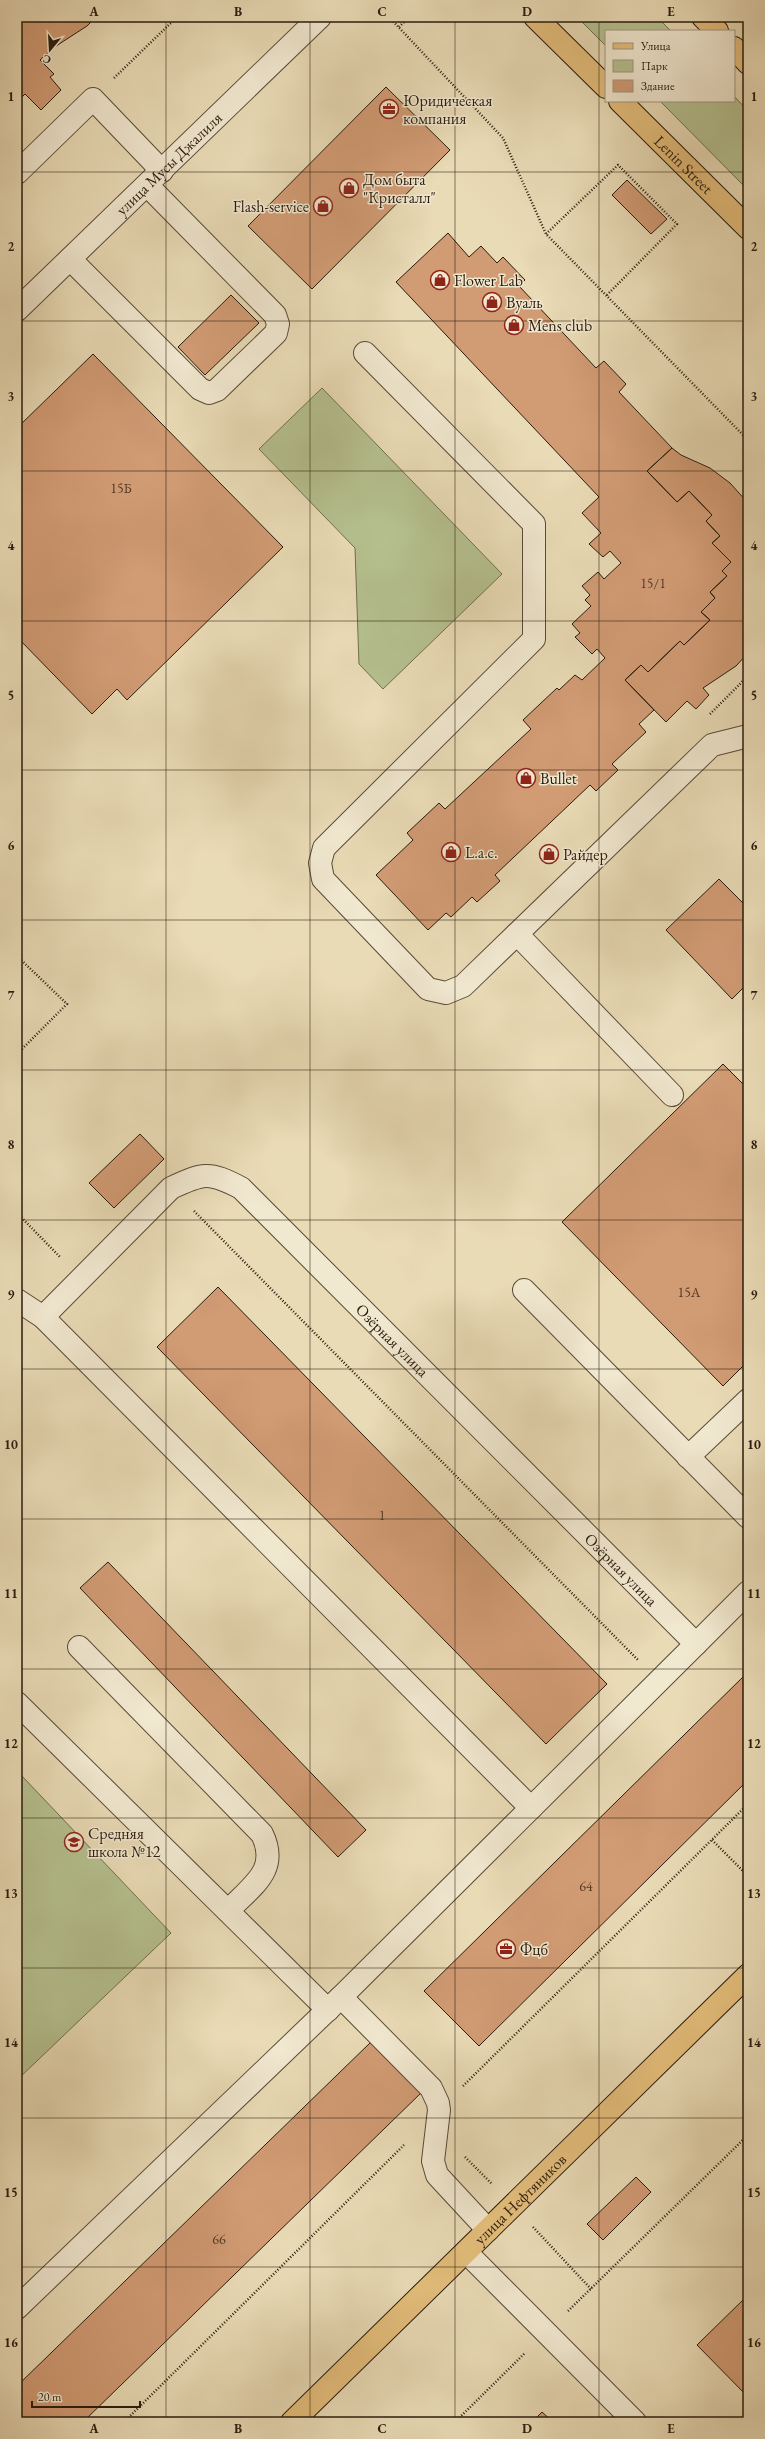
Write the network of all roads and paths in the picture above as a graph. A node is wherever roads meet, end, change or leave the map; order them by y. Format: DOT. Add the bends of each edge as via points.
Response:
graph roads {
  1 [pos="176,17"];
  2 [pos="320,17"];
  3 [pos="389,17"];
  4 [pos="409,17"];
  5 [pos="535,17"];
  6 [pos="703,17"];
  7 [pos="399,27"];
  8 [pos="716,30"];
  9 [pos="735,49"];
  10 [pos="748,63"];
  11 [pos="605,86"];
  12 [pos="93,99"];
  13 [pos="621,102"];
  14 [pos="17,173"];
  15 [pos="155,178"];
  16 [pos="748,228"];
  17 [pos="546,234"];
  18 [pos="70,259"];
  19 [pos="606,295"];
  20 [pos="17,310"];
  21 [pos="365,353"];
  22 [pos="748,440"];
  23 [pos="748,736"];
  24 [pos="517,934"];
  25 [pos="17,956"];
  26 [pos="17,1054"];
  27 [pos="672,1095"];
  28 [pos="171,1188"];
  29 [pos="17,1213"];
  30 [pos="81,1280"];
  31 [pos="524,1290"];
  32 [pos="17,1300"];
  33 [pos="44,1317"];
  34 [pos="748,1400"];
  35 [pos="688,1457"];
  36 [pos="748,1517"];
  37 [pos="748,1592"];
  38 [pos="696,1644"];
  39 [pos="79,1647"];
  40 [pos="658,1681"];
  41 [pos="17,1702"];
  42 [pos="531,1808"];
  43 [pos="712,1840"];
  44 [pos="748,1876"];
  45 [pos="228,1911"];
  46 [pos="748,1975"];
  47 [pos="334,2003"];
  48 [pos="748,2135"];
  49 [pos="488,2230"];
  50 [pos="466,2252"];
  51 [pos="17,2308"];
  52 [pos="546,2332"];
  53 [pos="292,2422"];
  54 [pos="455,2422"];
  55 [pos="635,2422"];
  1 -- 12 [label="path"];
  2 -- 15 [label="street, улица Мусы Джалиля"];
  3 -- 7 [label="path"];
  4 -- 7 [label="path"];
  5 -- 11 [label="main road"];
  6 -- 8 [label="main road"];
  7 -- 17 [label="path" via="503,138"];
  9 -- 10 [label="main road"];
  12 -- 14 [label="street"];
  12 -- 15 [label="street"];
  13 -- 16 [label="main road, Lenin Street"];
  15 -- 18 [label="street, улица Мусы Джалиля"];
  15 -- 18 [label="street" via="275,316 278,324 276,333 217,390 209,393 200,389"];
  17 -- 19 [label="path"];
  17 -- 19 [label="path" via="618,165 677,224"];
  18 -- 20 [label="street, улица Мусы Джалиля"];
  19 -- 22 [label="path"];
  21 -- 24 [label="street" via="534,524 534,639 324,848 320,863 323,878 428,988 446,993 463,986"];
  23 -- 24 [label="street" via="712,745"];
  24 -- 27 [label="street"];
  25 -- 26 [label="path" via="67,1004"];
  28 -- 30 [label="street, Озёрная улица"];
  28 -- 38 [label="street, Озёрная улица" via="195,1177 217,1175 241,1188"];
  28 -- 40 [label="path"];
  29 -- 30 [label="path"];
  30 -- 33 [label="street, Озёрная улица"];
  31 -- 35 [label="street"];
  32 -- 33 [label="street"];
  33 -- 42 [label="street"];
  34 -- 35 [label="street"];
  35 -- 36 [label="street"];
  37 -- 38 [label="street"];
  38 -- 40 [label="street"];
  39 -- 45 [label="street" via="262,1834 268,1848 269,1860 265,1873"];
  40 -- 42 [label="street"];
  41 -- 45 [label="street"];
  42 -- 47 [label="street"];
  43 -- 44 [label="path"];
  45 -- 47 [label="street"];
  46 -- 49 [label="main road, улица Нефтяников"];
  47 -- 49 [label="street" via="431,2088 439,2110 433,2161 437,2175"];
  47 -- 51 [label="street"];
  48 -- 52 [label="path"];
  49 -- 50 [label="main road, улица Нефтяников"];
  50 -- 52 [label="street"];
  50 -- 53 [label="main road, улица Нефтяников"];
  52 -- 54 [label="path"];
  52 -- 55 [label="street"];
}
